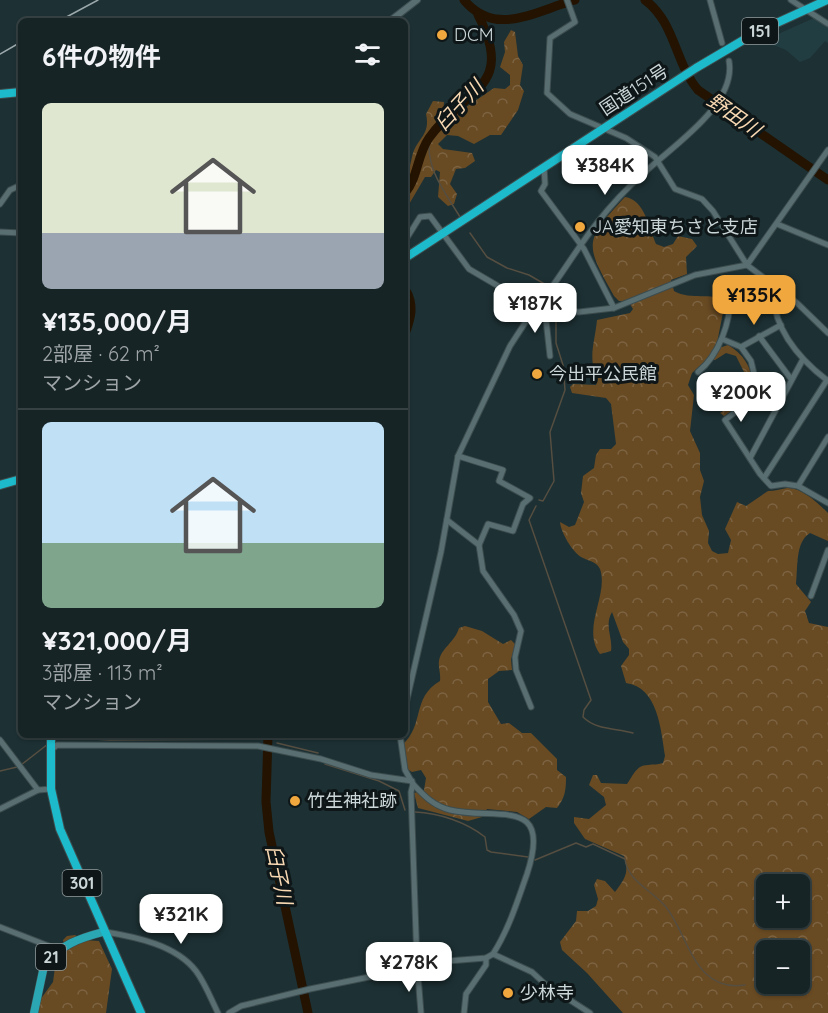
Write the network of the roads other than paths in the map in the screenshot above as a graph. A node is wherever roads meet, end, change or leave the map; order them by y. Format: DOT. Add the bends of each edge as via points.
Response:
graph roads {
  1 [pos="417,0"];
  2 [pos="710,0"];
  3 [pos="791,0"];
  4 [pos="827,0"];
  5 [pos="568,3"];
  6 [pos="806,9"];
  7 [pos="394,18"];
  8 [pos="828,24"];
  9 [pos="722,43"];
  10 [pos="729,61"];
  11 [pos="18,92"];
  12 [pos="0,94"];
  13 [pos="605,129"];
  14 [pos="828,150"];
  15 [pos="658,160"];
  16 [pos="544,167"];
  17 [pos="18,186"];
  18 [pos="0,189"];
  19 [pos="10,190"];
  20 [pos="0,204"];
  21 [pos="777,224"];
  22 [pos="0,232"];
  23 [pos="18,233"];
  24 [pos="443,234"];
  25 [pos="408,235"];
  26 [pos="828,245"];
  27 [pos="582,246"];
  28 [pos="408,256"];
  29 [pos="747,265"];
  30 [pos="775,285"];
  31 [pos="718,289"];
  32 [pos="614,308"];
  33 [pos="540,310"];
  34 [pos="781,325"];
  35 [pos="828,333"];
  36 [pos="759,336"];
  37 [pos="722,339"];
  38 [pos="741,347"];
  39 [pos="550,356"];
  40 [pos="802,361"];
  41 [pos="698,372"];
  42 [pos="791,380"];
  43 [pos="828,380"];
  44 [pos="828,437"];
  45 [pos="458,456"];
  46 [pos="750,458"];
  47 [pos="764,478"];
  48 [pos="18,480"];
  49 [pos="0,485"];
  50 [pos="798,486"];
  51 [pos="827,499"];
  52 [pos="447,520"];
  53 [pos="479,545"];
  54 [pos="828,550"];
  55 [pos="811,596"];
  56 [pos="408,695"];
  57 [pos="531,707"];
  58 [pos="400,738"];
  59 [pos="0,740"];
  60 [pos="51,742"];
  61 [pos="413,783"];
  62 [pos="51,789"];
  63 [pos="38,790"];
  64 [pos="0,809"];
  65 [pos="0,927"];
  66 [pos="103,932"];
  67 [pos="59,950"];
  68 [pos="493,954"];
  69 [pos="486,958"];
  70 [pos="417,968"];
  71 [pos="34,1013"];
  72 [pos="141,1013"];
  73 [pos="218,1013"];
  74 [pos="229,1013"];
  75 [pos="421,1013"];
  76 [pos="464,1013"];
  77 [pos="590,1013"];
  1 -- 7 [label="street"];
  2 -- 9 [label="street"];
  3 -- 6 [label="street"];
  4 -- 6 [label="highway, 国道151号 / 151"];
  5 -- 13 [label="street" via="575,22 550,38 547,93 570,114"];
  6 -- 8 [label="street"];
  6 -- 13 [label="highway, 国道151号 / 151" via="757,32"];
  10 -- 15 [label="street" via="731,71 714,108 696,129"];
  11 -- 12 [label="highway"];
  13 -- 15 [label="street"];
  13 -- 16 [label="highway, 国道151号 / 151"];
  14 -- 21 [label="street"];
  15 -- 27 [label="street" via="596,223"];
  15 -- 29 [label="street" via="675,189 702,199 713,211"];
  16 -- 24 [label="highway, 国道151号 / 151"];
  16 -- 27 [label="street" via="545,184 541,191"];
  17 -- 19 [label="street"];
  18 -- 19 [label="street"];
  19 -- 20 [label="street"];
  21 -- 26 [label="street"];
  21 -- 29 [label="street"];
  22 -- 23 [label="street"];
  24 -- 25 [label="street" via="434,220 424,215"];
  24 -- 28 [label="highway, 国道151号 / 151"];
  24 -- 33 [label="street" via="469,269"];
  27 -- 32 [label="street"];
  27 -- 33 [label="street" via="541,302"];
  29 -- 30 [label="street"];
  29 -- 32 [label="street" via="695,275"];
  30 -- 34 [label="street" via="774,299"];
  30 -- 35 [label="street"];
  31 -- 37 [label="street" via="721,286 730,298"];
  32 -- 33 [label="street"];
  33 -- 39 [label="street"];
  33 -- 45 [label="street" via="510,346"];
  34 -- 36 [label="street"];
  34 -- 40 [label="street"];
  36 -- 38 [label="street"];
  36 -- 42 [label="street"];
  37 -- 38 [label="street"];
  37 -- 41 [label="street" via="709,362"];
  38 -- 46 [label="street" via="754,368 756,388 749,403 725,420"];
  40 -- 42 [label="street"];
  40 -- 43 [label="street"];
  42 -- 46 [label="street"];
  43 -- 47 [label="street"];
  44 -- 50 [label="street"];
  45 -- 52 [label="street"];
  45 -- 53 [label="street" via="503,470 499,481 530,498 523,504 513,531 488,524"];
  46 -- 47 [label="street"];
  47 -- 50 [label="street" via="774,487"];
  48 -- 49 [label="highway"];
  50 -- 51 [label="street"];
  52 -- 53 [label="street"];
  52 -- 56 [label="street"];
  53 -- 57 [label="street" via="483,571 521,631 516,670"];
  54 -- 55 [label="street"];
  58 -- 61 [label="street" via="405,770"];
  59 -- 63 [label="street"];
  60 -- 61 [label="street" via="272,747"];
  60 -- 62 [label="highway, 301"];
  61 -- 68 [label="street" via="441,807 518,816 531,829 535,850 509,926"];
  61 -- 70 [label="street"];
  62 -- 63 [label="street"];
  62 -- 66 [label="highway, 301" via="60,829"];
  63 -- 64 [label="street"];
  65 -- 67 [label="street"];
  66 -- 67 [label="main road, 21"];
  66 -- 72 [label="highway, 301"];
  66 -- 73 [label="street" via="143,939 189,963 198,972"];
  67 -- 71 [label="main road, 21" via="44,966"];
  68 -- 69 [label="street"];
  68 -- 77 [label="street" via="532,972"];
  69 -- 70 [label="street"];
  69 -- 76 [label="street" via="486,965 466,993"];
  70 -- 74 [label="street" via="298,992"];
  70 -- 75 [label="street"];
}
